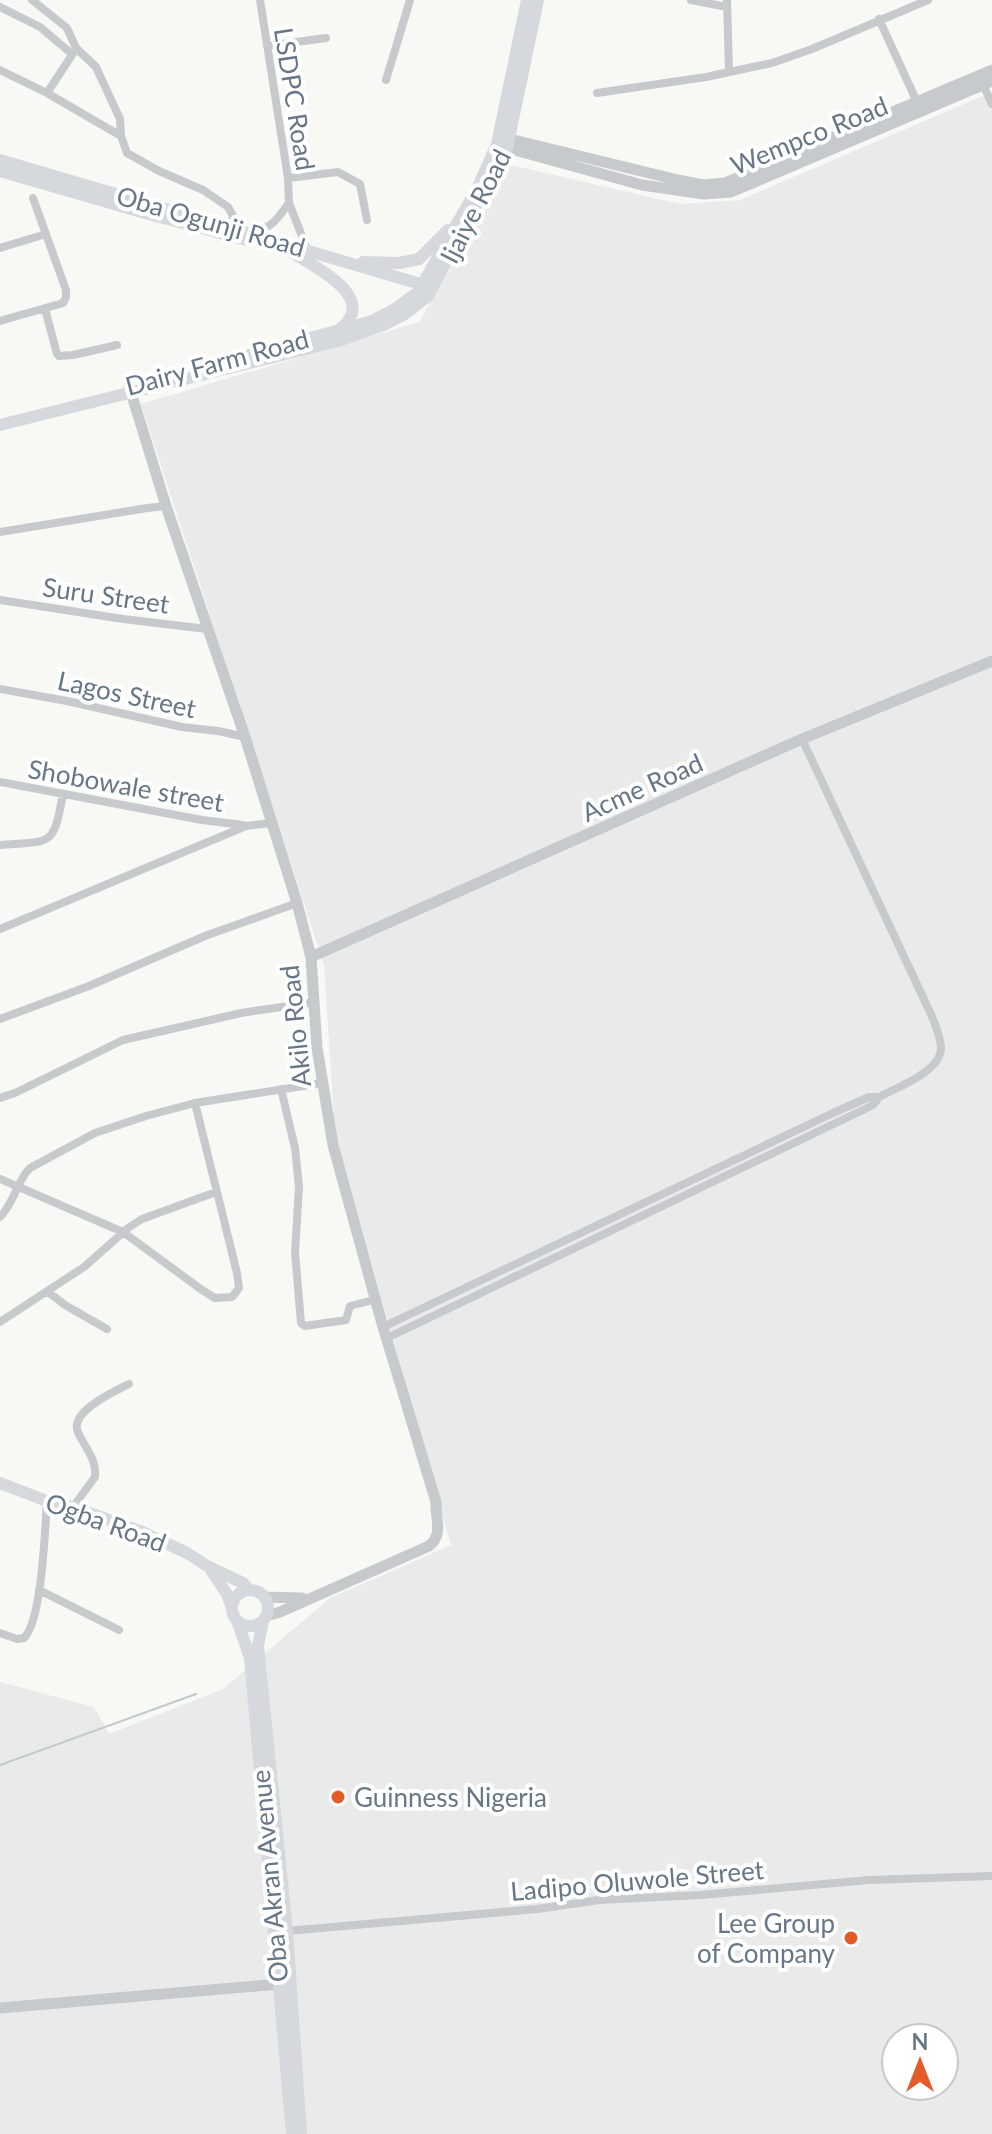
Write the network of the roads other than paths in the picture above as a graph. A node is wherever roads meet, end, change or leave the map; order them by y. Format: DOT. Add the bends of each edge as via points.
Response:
graph roads {
  1 [pos="32,0"];
  2 [pos="260,0"];
  3 [pos="410,0"];
  4 [pos="527,0"];
  5 [pos="538,0"];
  6 [pos="691,0"];
  7 [pos="928,0"];
  8 [pos="727,4"];
  9 [pos="0,7"];
  10 [pos="879,19"];
  11 [pos="326,38"];
  12 [pos="267,46"];
  13 [pos="74,51"];
  14 [pos="0,70"];
  15 [pos="729,71"];
  16 [pos="988,76"];
  17 [pos="386,80"];
  18 [pos="47,93"];
  19 [pos="597,93"];
  20 [pos="917,102"];
  21 [pos="992,104"];
  22 [pos="121,136"];
  23 [pos="503,142"];
  24 [pos="0,160"];
  25 [pos="0,171"];
  26 [pos="38,177"];
  27 [pos="288,178"];
  28 [pos="33,198"];
  29 [pos="289,203"];
  30 [pos="367,220"];
  31 [pos="460,220"];
  32 [pos="229,231"];
  33 [pos="249,232"];
  34 [pos="46,234"];
  35 [pos="0,248"];
  36 [pos="307,249"];
  37 [pos="291,252"];
  38 [pos="348,261"];
  39 [pos="425,290"];
  40 [pos="45,309"];
  41 [pos="0,321"];
  42 [pos="339,330"];
  43 [pos="117,345"];
  44 [pos="130,389"];
  45 [pos="0,418"];
  46 [pos="0,425"];
  47 [pos="166,506"];
  48 [pos="0,532"];
  49 [pos="0,600"];
  50 [pos="207,629"];
  51 [pos="992,661"];
  52 [pos="0,689"];
  53 [pos="245,737"];
  54 [pos="802,739"];
  55 [pos="0,782"];
  56 [pos="63,794"];
  57 [pos="272,823"];
  58 [pos="246,826"];
  59 [pos="0,845"];
  60 [pos="297,903"];
  61 [pos="0,929"];
  62 [pos="311,957"];
  63 [pos="315,1002"];
  64 [pos="0,1019"];
  65 [pos="322,1083"];
  66 [pos="281,1089"];
  67 [pos="0,1098"];
  68 [pos="195,1103"];
  69 [pos="835,1117"];
  70 [pos="736,1159"];
  71 [pos="741,1168"];
  72 [pos="0,1179"];
  73 [pos="17,1187"];
  74 [pos="216,1192"];
  75 [pos="0,1217"];
  76 [pos="123,1232"];
  77 [pos="48,1292"];
  78 [pos="377,1299"];
  79 [pos="0,1322"];
  80 [pos="107,1329"];
  81 [pos="385,1333"];
  82 [pos="129,1384"];
  83 [pos="0,1483"];
  84 [pos="47,1501"];
  85 [pos="73,1507"];
  86 [pos="209,1567"];
  87 [pos="39,1590"];
  88 [pos="249,1590"];
  89 [pos="314,1596"];
  90 [pos="264,1597"];
  91 [pos="234,1614"];
  92 [pos="264,1619"];
  93 [pos="119,1630"];
  94 [pos="0,1633"];
  95 [pos="992,1876"];
  96 [pos="287,1931"];
  97 [pos="279,1984"];
  98 [pos="0,2008"];
  99 [pos="292,2134"];
  100 [pos="301,2134"];
  1 -- 13 [label="street" via="67,28"];
  2 -- 12 [label="street, LSDPC Road"];
  3 -- 17 [label="street"];
  4 -- 23 [label="main road, Ijaiye Road"];
  5 -- 23 [label="main road, Ijaiye Road"];
  6 -- 8 [label="street"];
  7 -- 10 [label="street"];
  8 -- 15 [label="street"];
  9 -- 13 [label="street"];
  10 -- 15 [label="street" via="799,54"];
  10 -- 20 [label="street"];
  11 -- 12 [label="street"];
  12 -- 27 [label="street, LSDPC Road"];
  13 -- 18 [label="street"];
  13 -- 22 [label="street" via="96,67 120,119"];
  14 -- 18 [label="street"];
  15 -- 19 [label="street"];
  16 -- 20 [label="street, Wempco Road"];
  16 -- 21 [label="street"];
  16 -- 23 [label="street, Wempco Road" via="731,192 704,194 642,185"];
  18 -- 22 [label="street"];
  20 -- 23 [label="street, Wempco Road" via="725,183 703,185"];
  22 -- 32 [label="street" via="127,153 228,207 233,216"];
  23 -- 31 [label="main road, Ijaiye Road"];
  23 -- 39 [label="main road, Ijaiye Road"];
  24 -- 26 [label="main road, Oba Ogunji Road"];
  25 -- 26 [label="main road, Oba Ogunji Road"];
  26 -- 32 [label="main road, Oba Ogunji Road"];
  27 -- 29 [label="street, LSDPC Road"];
  27 -- 30 [label="street" via="338,172 360,184"];
  28 -- 34 [label="street"];
  29 -- 33 [label="street" via="269,227"];
  29 -- 36 [label="street, LSDPC Road"];
  31 -- 38 [label="main road" via="419,259"];
  31 -- 39 [label="main road, Ijaiye Road"];
  32 -- 33 [label="main road, Oba Ogunji Road"];
  32 -- 37 [label="main road, Oba Ogunji Road"];
  33 -- 36 [label="main road, Oba Ogunji Road"];
  34 -- 35 [label="street"];
  34 -- 40 [label="street" via="66,297"];
  36 -- 38 [label="main road, Oba Ogunji Road"];
  37 -- 39 [label="main road, Oba Ogunji Road"];
  37 -- 42 [label="main road" via="344,288 354,312"];
  38 -- 39 [label="main road, Oba Ogunji Road"];
  39 -- 42 [label="main road, Dairy Farm Road" via="372,321"];
  39 -- 44 [label="main road, Dairy Farm Road" via="405,314 338,341"];
  40 -- 41 [label="street"];
  40 -- 43 [label="street" via="59,356"];
  42 -- 44 [label="main road, Dairy Farm Road"];
  44 -- 45 [label="main road, Dairy Farm Road"];
  44 -- 46 [label="main road, Dairy Farm Road"];
  44 -- 47 [label="street, Akilo Road"];
  47 -- 48 [label="street"];
  47 -- 50 [label="street, Akilo Road"];
  49 -- 50 [label="street, Suru Street"];
  50 -- 53 [label="street, Akilo Road"];
  51 -- 54 [label="street, Acme Road"];
  52 -- 53 [label="street, Lagos Street"];
  53 -- 57 [label="street, Akilo Road"];
  54 -- 62 [label="street, Acme Road"];
  54 -- 69 [label="street" via="937,1029 941,1048 933,1067 874,1104"];
  55 -- 56 [label="street, Shobowale street"];
  56 -- 58 [label="street, Shobowale street"];
  56 -- 59 [label="street" via="51,837"];
  57 -- 58 [label="street"];
  57 -- 60 [label="street, Akilo Road"];
  58 -- 61 [label="street"];
  60 -- 62 [label="street, Akilo Road"];
  60 -- 64 [label="street"];
  62 -- 63 [label="street, Akilo Road"];
  63 -- 65 [label="street, Akilo Road"];
  63 -- 67 [label="street" via="144,1033"];
  65 -- 66 [label="street"];
  65 -- 78 [label="street, Akilo Road" via="333,1145"];
  66 -- 68 [label="street"];
  66 -- 78 [label="street" via="299,1187 295,1252 301,1323 342,1322 350,1306"];
  68 -- 73 [label="street" via="95,1133 30,1168"];
  68 -- 74 [label="street"];
  69 -- 70 [label="street"];
  69 -- 71 [label="street"];
  70 -- 71 [label="street"];
  70 -- 81 [label="street"];
  71 -- 81 [label="street"];
  72 -- 73 [label="street"];
  73 -- 75 [label="street" via="12,1204"];
  73 -- 76 [label="street"];
  74 -- 76 [label="street" via="142,1219"];
  74 -- 76 [label="street" via="237,1273 239,1288 232,1297 208,1294"];
  76 -- 77 [label="street"];
  77 -- 79 [label="street"];
  77 -- 80 [label="street"];
  78 -- 81 [label="street, Akilo Road"];
  81 -- 89 [label="street, Akilo Road" via="436,1502 438,1536 429,1546"];
  82 -- 85 [label="street" via="105,1396 77,1423 95,1477"];
  83 -- 84 [label="main road, Ogba Road"];
  84 -- 85 [label="main road, Ogba Road"];
  84 -- 87 [label="street"];
  85 -- 86 [label="main road, Ogba Road" via="142,1532"];
  86 -- 88 [label="main road, Ogba Road"];
  86 -- 91 [label="main road, Ogba Road"];
  87 -- 93 [label="street"];
  87 -- 94 [label="street" via="28,1635 17,1639"];
  88 -- 90 [label="main road"];
  88 -- 91 [label="main road" via="236,1598"];
  89 -- 90 [label="street, Akilo Road"];
  89 -- 92 [label="street, Akilo Road"];
  90 -- 92 [label="main road"];
  91 -- 92 [label="main road" via="249,1626"];
  91 -- 97 [label="main road, Oba Akran Avenue" via="250,1658"];
  92 -- 96 [label="main road, Oba Akran Avenue" via="258,1645 260,1676"];
  95 -- 96 [label="street, Ladipo Oluwole Street" via="599,1900"];
  96 -- 100 [label="main road, Oba Akran Avenue"];
  97 -- 98 [label="street"];
  97 -- 99 [label="main road, Oba Akran Avenue"];
}
